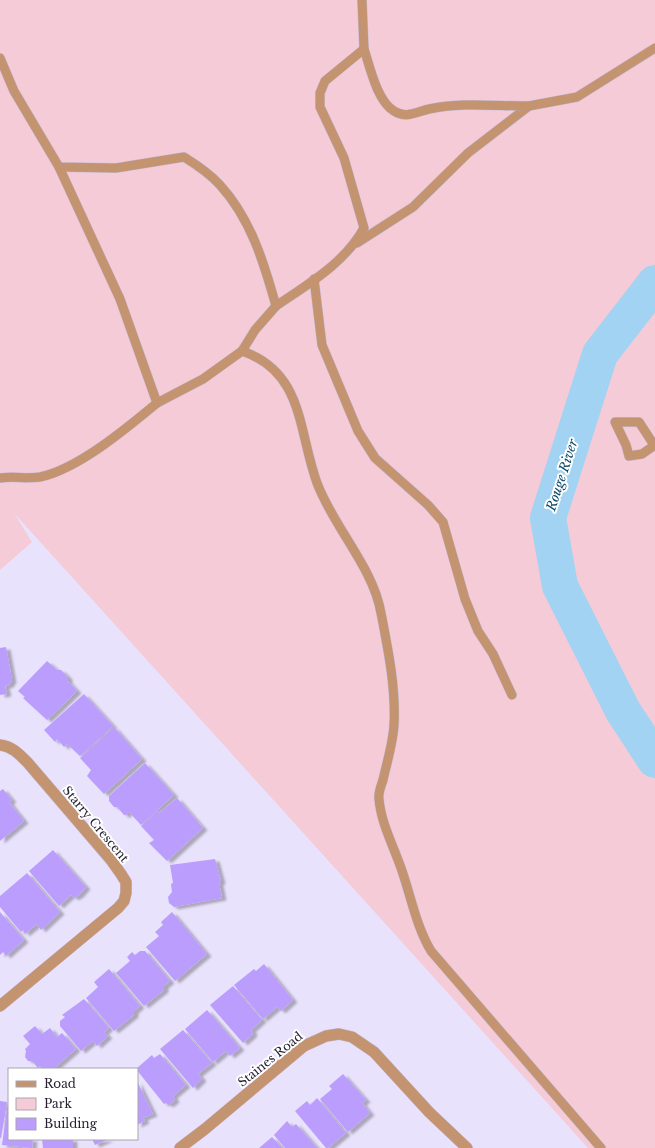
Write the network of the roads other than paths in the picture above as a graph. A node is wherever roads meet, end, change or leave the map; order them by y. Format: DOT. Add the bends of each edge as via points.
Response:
graph roads {
  1 [pos="362,0"];
  2 [pos="655,48"];
  3 [pos="364,49"];
  4 [pos="0,58"];
  5 [pos="529,106"];
  6 [pos="59,167"];
  7 [pos="356,244"];
  8 [pos="314,279"];
  9 [pos="276,306"];
  10 [pos="242,351"];
  11 [pos="157,403"];
  12 [pos="655,445"];
  13 [pos="0,478"];
  14 [pos="512,694"];
  15 [pos="0,745"];
  16 [pos="0,1006"];
  17 [pos="180,1148"];
  18 [pos="467,1148"];
  19 [pos="601,1148"];
  1 -- 3 [label="lane"];
  2 -- 5 [label="lane" via="577,97"];
  3 -- 5 [label="lane" via="383,100 392,110 402,115 458,104"];
  3 -- 7 [label="lane" via="325,81 320,92 320,107 344,158 364,228"];
  4 -- 6 [label="lane" via="14,91"];
  5 -- 7 [label="lane" via="468,153 413,207"];
  6 -- 9 [label="lane" via="116,168 184,157 220,185 238,209 257,244"];
  6 -- 11 [label="lane" via="120,299"];
  7 -- 8 [label="lane"];
  8 -- 9 [label="lane"];
  8 -- 14 [label="lane" via="322,345 358,431 375,458 443,522 478,631 493,654"];
  9 -- 10 [label="lane" via="255,330"];
  10 -- 11 [label="lane" via="203,379"];
  10 -- 19 [label="lane" via="262,359 283,378 294,400 317,484 372,583 381,611 392,680 394,725 379,797 383,821 402,869 425,941 431,952"];
  11 -- 13 [label="lane" via="97,449 58,471 39,477"];
  12 -- 12 [label="lane" via="639,422 614,422 629,456 642,454"];
  15 -- 16 [label="street, Starry Crescent" via="17,752 28,763 126,882 126,893 124,901 110,915"];
  17 -- 18 [label="street, Staines Road" via="304,1046 334,1034 352,1038 374,1052 429,1112"];
}
